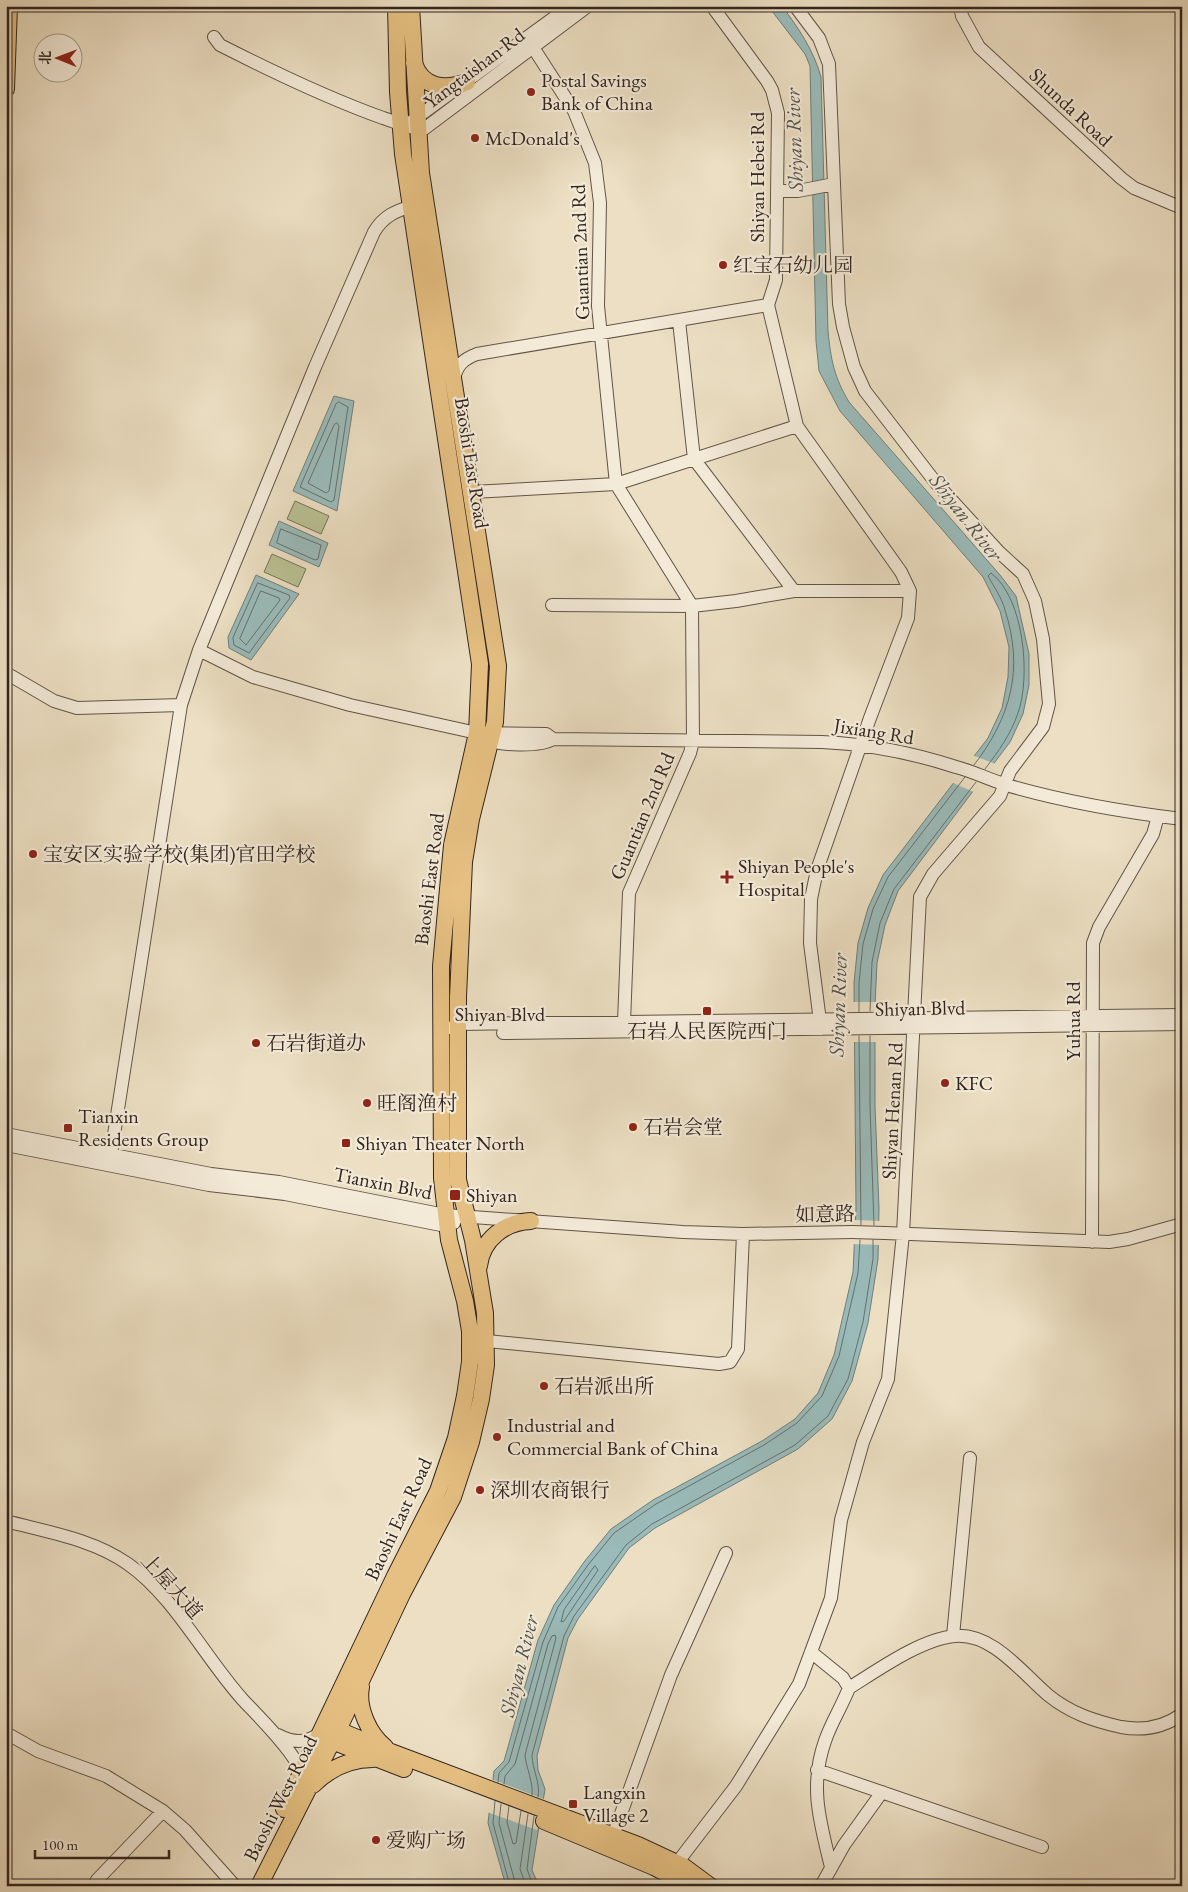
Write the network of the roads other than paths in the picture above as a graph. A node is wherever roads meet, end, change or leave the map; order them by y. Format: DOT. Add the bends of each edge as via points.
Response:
graph roads {
  1 [pos="9,6"];
  2 [pos="396,6"];
  3 [pos="411,6"];
  4 [pos="570,6"];
  5 [pos="588,6"];
  6 [pos="712,6"];
  7 [pos="795,6"];
  8 [pos="960,6"];
  9 [pos="214,37"];
  10 [pos="531,42"];
  11 [pos="413,59"];
  12 [pos="467,82"];
  13 [pos="6,89"];
  14 [pos="400,124"];
  15 [pos="417,124"];
  16 [pos="831,185"];
  17 [pos="778,190"];
  18 [pos="418,203"];
  19 [pos="1182,208"];
  20 [pos="768,305"];
  21 [pos="678,321"];
  22 [pos="602,332"];
  23 [pos="447,337"];
  24 [pos="477,354"];
  25 [pos="454,381"];
  26 [pos="797,426"];
  27 [pos="694,459"];
  28 [pos="616,484"];
  29 [pos="472,492"];
  30 [pos="794,591"];
  31 [pos="910,591"];
  32 [pos="552,605"];
  33 [pos="692,606"];
  34 [pos="199,650"];
  35 [pos="6,673"];
  36 [pos="181,705"];
  37 [pos="487,736"];
  38 [pos="693,741"];
  39 [pos="861,745"];
  40 [pos="1005,785"];
  41 [pos="1158,816"];
  42 [pos="1182,819"];
  43 [pos="1182,1014"];
  44 [pos="1091,1020"];
  45 [pos="624,1022"];
  46 [pos="915,1022"];
  47 [pos="820,1024"];
  48 [pos="1182,1024"];
  49 [pos="458,1028"];
  50 [pos="441,1033"];
  51 [pos="6,1134"];
  52 [pos="6,1145"];
  53 [pos="111,1154"];
  54 [pos="467,1217"];
  55 [pos="446,1220"];
  56 [pos="531,1221"];
  57 [pos="1182,1224"];
  58 [pos="743,1234"];
  59 [pos="903,1234"];
  60 [pos="1092,1242"];
  61 [pos="478,1271"];
  62 [pos="487,1341"];
  63 [pos="970,1458"];
  64 [pos="6,1521"];
  65 [pos="726,1553"];
  66 [pos="953,1636"];
  67 [pos="811,1652"];
  68 [pos="362,1680"];
  69 [pos="849,1688"];
  70 [pos="1182,1714"];
  71 [pos="273,1732"];
  72 [pos="6,1733"];
  73 [pos="331,1734"];
  74 [pos="385,1756"];
  75 [pos="817,1770"];
  76 [pos="301,1774"];
  77 [pos="882,1792"];
  78 [pos="303,1796"];
  79 [pos="163,1811"];
  80 [pos="540,1814"];
  81 [pos="613,1836"];
  82 [pos="1042,1847"];
  83 [pos="677,1864"];
  84 [pos="831,1867"];
  85 [pos="94,1886"];
  86 [pos="235,1886"];
  87 [pos="247,1886"];
  88 [pos="259,1886"];
  89 [pos="690,1886"];
  90 [pos="710,1886"];
  91 [pos="821,1886"];
  1 -- 13 [label="main road"];
  2 -- 14 [label="main road, Baoshi East Road"];
  3 -- 11 [label="main road, Baoshi East Road"];
  4 -- 10 [label="street, Yangtaishan Rd"];
  5 -- 10 [label="street, Yangtaishan Rd"];
  6 -- 17 [label="street, Shiyan Hebei Rd" via="772,90 779,126"];
  7 -- 16 [label="street, Shiyan Henan Rd" via="819,38 829,64"];
  8 -- 19 [label="street, Shunda Road" via="979,47 1121,178 1134,188"];
  9 -- 14 [label="street" via="220,45 288,78"];
  10 -- 12 [label="street, Yangtaishan Rd"];
  10 -- 15 [label="street, Yangtaishan Rd" via="426,127"];
  10 -- 22 [label="street, Guantian 2nd Rd" via="574,111 594,163 600,203 598,299"];
  11 -- 12 [label="main road" via="421,77 430,84 451,87"];
  11 -- 15 [label="main road, Baoshi East Road"];
  12 -- 15 [label="street, Yangtaishan Rd"];
  14 -- 15 [label="street, Yangtaishan Rd"];
  14 -- 18 [label="main road, Baoshi East Road"];
  15 -- 18 [label="main road, Baoshi East Road"];
  16 -- 17 [label="street" via="806,190"];
  16 -- 40 [label="street, Shiyan Henan Rd" via="840,317 858,378 875,406 936,483 1023,574 1035,601 1043,639 1048,704 1043,727 1010,771"];
  17 -- 20 [label="street, Shiyan Hebei Rd" via="776,280"];
  18 -- 23 [label="main road, Baoshi East Road"];
  18 -- 34 [label="street" via="391,213 374,232"];
  18 -- 37 [label="main road, Baoshi East Road" via="478,646"];
  20 -- 21 [label="street"];
  20 -- 26 [label="street"];
  21 -- 22 [label="street"];
  21 -- 27 [label="street"];
  22 -- 24 [label="street"];
  22 -- 28 [label="street, Guantian 2nd Rd"];
  23 -- 24 [label="street" via="456,348"];
  23 -- 25 [label="main road, Baoshi East Road"];
  24 -- 25 [label="street" via="459,365"];
  25 -- 29 [label="main road, Baoshi East Road"];
  26 -- 27 [label="street"];
  26 -- 31 [label="street" via="901,572"];
  27 -- 28 [label="street"];
  27 -- 30 [label="street"];
  28 -- 29 [label="street"];
  28 -- 33 [label="street"];
  29 -- 37 [label="main road, Baoshi East Road" via="497,656 497,696"];
  30 -- 31 [label="street"];
  30 -- 33 [label="street"];
  31 -- 39 [label="street" via="908,618"];
  32 -- 33 [label="street"];
  33 -- 38 [label="street, Guantian 2nd Rd"];
  34 -- 36 [label="street"];
  34 -- 37 [label="street, Jixiang Rd" via="253,677 350,705"];
  35 -- 36 [label="street" via="54,701 77,708"];
  36 -- 53 [label="street"];
  37 -- 38 [label="street, Jixiang Rd" via="546,744 554,739"];
  37 -- 49 [label="main road, Baoshi East Road" via="464,862"];
  37 -- 50 [label="main road, Baoshi East Road" via="457,816 448,874"];
  38 -- 39 [label="street, Jixiang Rd"];
  38 -- 45 [label="street, Guantian 2nd Rd" via="629,893"];
  39 -- 40 [label="street, Jixiang Rd" via="960,768"];
  39 -- 47 [label="street" via="817,870 811,899 810,935"];
  40 -- 41 [label="street, Jixiang Rd" via="1086,804"];
  40 -- 46 [label="street, Shiyan Henan Rd" via="994,803 922,890"];
  41 -- 42 [label="street, Jixiang Rd"];
  41 -- 44 [label="street, Yuhua Rd" via="1153,834 1095,935 1091,954"];
  43 -- 44 [label="street, Shiyan Blvd"];
  44 -- 46 [label="street, Shiyan Blvd"];
  44 -- 48 [label="street, Shiyan Blvd"];
  44 -- 60 [label="street, Yuhua Rd"];
  45 -- 47 [label="street, Shiyan Blvd"];
  45 -- 49 [label="street, Shiyan Blvd"];
  46 -- 47 [label="street, Shiyan Blvd"];
  46 -- 59 [label="street, Shiyan Henan Rd"];
  47 -- 49 [label="street, Shiyan Blvd"];
  49 -- 50 [label="street, Shiyan Blvd"];
  49 -- 54 [label="main road, Baoshi East Road" via="458,1180"];
  50 -- 55 [label="main road, Baoshi East Road" via="442,1178"];
  51 -- 53 [label="street, Tianxin Blvd"];
  52 -- 55 [label="street, Tianxin Blvd" via="209,1185"];
  53 -- 55 [label="street, Tianxin Blvd" via="210,1174 279,1182"];
  54 -- 55 [label="street, Tianxin Blvd"];
  54 -- 56 [label="street, 如意路"];
  54 -- 61 [label="main road, Baoshi East Road"];
  55 -- 73 [label="main road, Baoshi East Road" via="468,1316 471,1346 456,1438 438,1492 395,1576"];
  56 -- 58 [label="street, 如意路"];
  56 -- 61 [label="main road" via="516,1223 495,1234 481,1254"];
  57 -- 60 [label="street, 如意路" via="1119,1241"];
  58 -- 59 [label="street, 如意路, bridge"];
  58 -- 62 [label="street" via="738,1349 730,1362 719,1364"];
  59 -- 60 [label="street, 如意路"];
  59 -- 67 [label="street, Shiyan Henan Rd" via="888,1379 858,1459 841,1520 831,1598"];
  61 -- 62 [label="main road, Baoshi East Road"];
  62 -- 68 [label="main road, Baoshi East Road" via="477,1418 453,1497"];
  63 -- 66 [label="street"];
  64 -- 71 [label="street, 上屋大道" via="85,1542 127,1563 165,1600 228,1683"];
  65 -- 81 [label="street" via="671,1675"];
  66 -- 69 [label="street" via="920,1646 892,1660"];
  66 -- 70 [label="street" via="965,1636 1005,1654 1049,1696 1075,1713 1098,1722 1130,1729 1155,1728"];
  67 -- 69 [label="street" via="843,1678"];
  67 -- 83 [label="street, Shiyan Henan Rd" via="799,1684 736,1786"];
  68 -- 73 [label="main road, Baoshi East Road"];
  68 -- 74 [label="main road" via="360,1699 366,1720"];
  69 -- 75 [label="street" via="825,1740"];
  71 -- 73 [label="street, 上屋大道" via="296,1742"];
  71 -- 76 [label="street, 上屋大道"];
  72 -- 79 [label="street" via="38,1751 106,1776"];
  73 -- 74 [label="main road"];
  73 -- 76 [label="main road, Baoshi West Road"];
  73 -- 78 [label="main road, Baoshi West Road"];
  74 -- 78 [label="main road" via="350,1761 334,1768"];
  74 -- 80 [label="main road"];
  75 -- 77 [label="street"];
  75 -- 84 [label="street" via="818,1814"];
  76 -- 87 [label="main road, Baoshi West Road"];
  77 -- 82 [label="street"];
  77 -- 84 [label="street"];
  78 -- 88 [label="main road, Baoshi West Road"];
  79 -- 85 [label="street"];
  79 -- 86 [label="street" via="185,1830"];
  80 -- 81 [label="main road"];
  80 -- 89 [label="main road"];
  81 -- 83 [label="main road"];
  83 -- 90 [label="main road"];
  84 -- 91 [label="street"];
}
